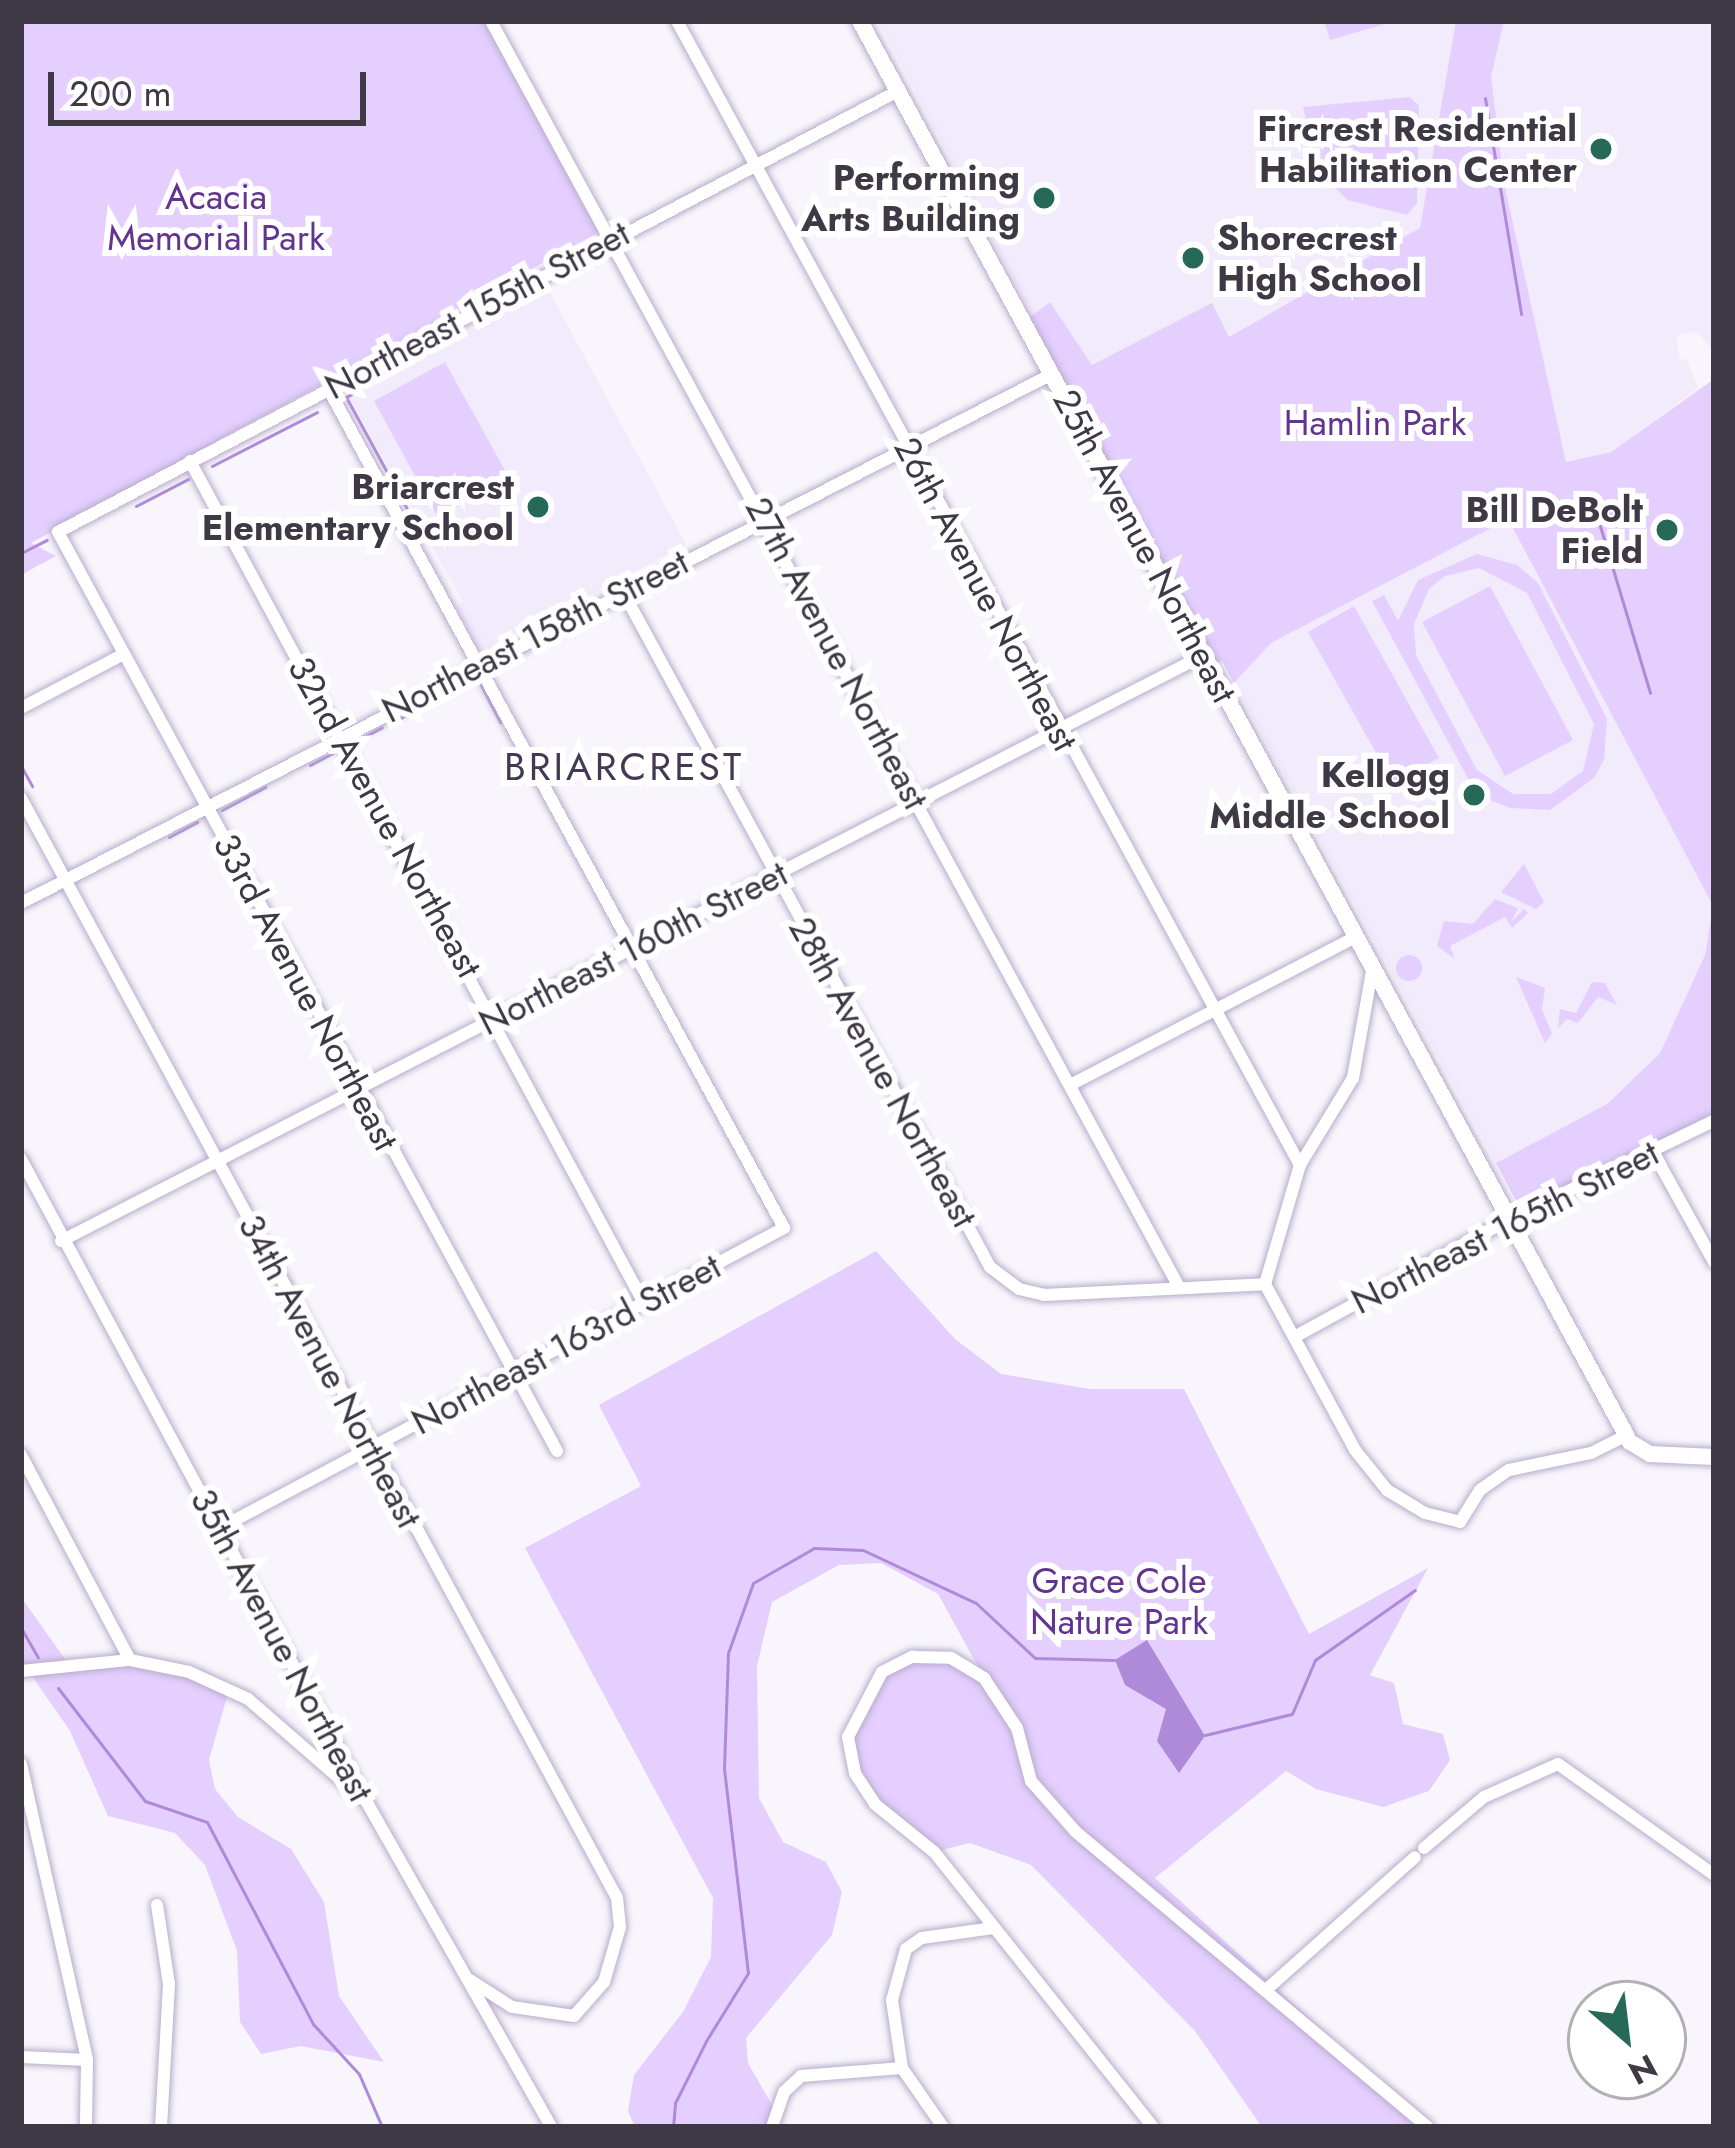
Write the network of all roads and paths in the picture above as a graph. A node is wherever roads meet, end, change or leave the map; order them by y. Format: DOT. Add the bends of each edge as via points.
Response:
graph roads {
  1 [pos="491,21"];
  2 [pos="677,21"];
  3 [pos="860,21"];
  4 [pos="898,92"];
  5 [pos="754,165"];
  6 [pos="612,238"];
  7 [pos="1052,374"];
  8 [pos="328,388"];
  9 [pos="908,446"];
  10 [pos="190,461"];
  11 [pos="764,519"];
  12 [pos="58,532"];
  13 [pos="622,590"];
  14 [pos="124,654"];
  15 [pos="1204,655"];
  16 [pos="479,665"];
  17 [pos="21,708"];
  18 [pos="1058,730"];
  19 [pos="340,736"];
  20 [pos="21,798"];
  21 [pos="918,802"];
  22 [pos="206,805"];
  23 [pos="775,876"];
  24 [pos="64,880"];
  25 [pos="21,903"];
  26 [pos="1358,936"];
  27 [pos="632,949"];
  28 [pos="1373,965"];
  29 [pos="1215,1010"];
  30 [pos="496,1018"];
  31 [pos="1074,1083"];
  32 [pos="358,1089"];
  33 [pos="1714,1121"];
  34 [pos="1653,1152"];
  35 [pos="21,1159"];
  36 [pos="218,1160"];
  37 [pos="1300,1165"];
  38 [pos="1512,1217"];
  39 [pos="61,1241"];
  40 [pos="1714,1262"];
  41 [pos="1265,1284"];
  42 [pos="1180,1287"];
  43 [pos="644,1303"];
  44 [pos="1298,1335"];
  45 [pos="513,1372"];
  46 [pos="1633,1442"];
  47 [pos="370,1448"];
  48 [pos="557,1451"];
  49 [pos="21,1455"];
  50 [pos="1714,1457"];
  51 [pos="220,1528"];
  52 [pos="130,1660"];
  53 [pos="21,1670"];
  54 [pos="21,1764"];
  55 [pos="364,1799"];
  56 [pos="1714,1875"];
  57 [pos="158,1905"];
  58 [pos="993,1928"];
  59 [pos="470,1980"];
  60 [pos="1267,1989"];
  61 [pos="21,2057"];
  62 [pos="87,2060"];
  63 [pos="902,2068"];
  64 [pos="86,2127"];
  65 [pos="161,2127"];
  66 [pos="551,2127"];
  67 [pos="772,2127"];
  68 [pos="943,2127"];
  69 [pos="1153,2127"];
  70 [pos="1428,2127"];
  1 -- 6 [label="street, 27th Avenue Northeast"];
  2 -- 5 [label="street, 26th Avenue Northeast"];
  3 -- 4 [label="street, 25th Avenue Northeast"];
  4 -- 5 [label="street, Northeast 155th Street"];
  4 -- 7 [label="street, 25th Avenue Northeast"];
  5 -- 6 [label="street, Northeast 155th Street"];
  5 -- 9 [label="street, 26th Avenue Northeast"];
  6 -- 8 [label="street, Northeast 155th Street"];
  6 -- 11 [label="street, 27th Avenue Northeast"];
  7 -- 9 [label="street, Northeast 158th Street"];
  7 -- 15 [label="street, 25th Avenue Northeast"];
  8 -- 10 [label="street, Northeast 155th Street"];
  8 -- 16 [label="street"];
  9 -- 11 [label="street, Northeast 158th Street"];
  9 -- 18 [label="street, 26th Avenue Northeast"];
  10 -- 12 [label="street, Northeast 155th Street"];
  10 -- 19 [label="street, 32nd Avenue Northeast"];
  11 -- 13 [label="street, Northeast 158th Street"];
  11 -- 21 [label="street, 27th Avenue Northeast"];
  12 -- 14 [label="street, 33rd Avenue Northeast"];
  13 -- 16 [label="street, Northeast 158th Street"];
  13 -- 23 [label="street, 28th Avenue Northeast"];
  14 -- 17 [label="street"];
  14 -- 22 [label="street, 33rd Avenue Northeast"];
  15 -- 18 [label="street, Northeast 160th Street"];
  15 -- 26 [label="street, 25th Avenue Northeast"];
  16 -- 19 [label="street, Northeast 158th Street"];
  16 -- 27 [label="street"];
  18 -- 21 [label="street, Northeast 160th Street"];
  18 -- 29 [label="street, 26th Avenue Northeast"];
  19 -- 22 [label="street, Northeast 158th Street"];
  19 -- 30 [label="street, 32nd Avenue Northeast"];
  20 -- 24 [label="street, 34th Avenue Northeast"];
  21 -- 23 [label="street, Northeast 160th Street"];
  21 -- 31 [label="street, 27th Avenue Northeast"];
  22 -- 24 [label="street, Northeast 158th Street"];
  22 -- 32 [label="street, 33rd Avenue Northeast"];
  23 -- 27 [label="street, Northeast 160th Street"];
  23 -- 42 [label="street, 28th Avenue Northeast" via="990,1267 1019,1289 1044,1295"];
  24 -- 25 [label="street, Northeast 158th Street"];
  24 -- 36 [label="street, 34th Avenue Northeast"];
  26 -- 28 [label="street, 25th Avenue Northeast"];
  26 -- 29 [label="street"];
  27 -- 30 [label="street, Northeast 160th Street"];
  27 -- 43 [label="street, Northeast 163rd Street" via="784,1228"];
  28 -- 37 [label="street" via="1353,1078"];
  28 -- 38 [label="street, 25th Avenue Northeast"];
  29 -- 31 [label="street"];
  29 -- 37 [label="street, 26th Avenue Northeast"];
  30 -- 32 [label="street, Northeast 160th Street"];
  30 -- 43 [label="street, 32nd Avenue Northeast"];
  31 -- 42 [label="street, 27th Avenue Northeast"];
  32 -- 36 [label="street, Northeast 160th Street"];
  32 -- 45 [label="street, 33rd Avenue Northeast"];
  33 -- 34 [label="street, Northeast 165th Street"];
  34 -- 38 [label="street, Northeast 165th Street"];
  34 -- 40 [label="street"];
  35 -- 39 [label="street, 35th Avenue Northeast"];
  36 -- 39 [label="street, Northeast 160th Street"];
  36 -- 47 [label="street, 34th Avenue Northeast"];
  37 -- 41 [label="street"];
  38 -- 44 [label="street, Northeast 165th Street"];
  38 -- 46 [label="street, 25th Avenue Northeast"];
  39 -- 51 [label="street, 35th Avenue Northeast"];
  41 -- 42 [label="street"];
  41 -- 44 [label="street"];
  43 -- 45 [label="street, Northeast 163rd Street"];
  44 -- 46 [label="street" via="1372,1474 1401,1501 1460,1522 1480,1490 1509,1470"];
  45 -- 47 [label="street, Northeast 163rd Street"];
  45 -- 48 [label="street, 33rd Avenue Northeast"];
  46 -- 50 [label="street"];
  47 -- 51 [label="street, Northeast 163rd Street"];
  47 -- 59 [label="street, 34th Avenue Northeast" via="616,1898 616,1948 604,1982 574,2016 512,2007"];
  49 -- 52 [label="street"];
  51 -- 55 [label="street, 35th Avenue Northeast"];
  52 -- 53 [label="street"];
  52 -- 55 [label="street" via="189,1672 248,1700"];
  54 -- 62 [label="street"];
  55 -- 59 [label="street, 35th Avenue Northeast"];
  56 -- 60 [label="street" via="1558,1764 1484,1797"];
  57 -- 65 [label="street" via="169,1984"];
  58 -- 60 [label="street" via="934,1852 875,1804 855,1773 848,1737 882,1672 912,1657 951,1658 984,1678 1017,1728 1030,1781 1076,1832"];
  58 -- 63 [label="street" via="922,1938 906,1949 892,2000"];
  58 -- 69 [label="street"];
  59 -- 66 [label="street, 35th Avenue Northeast"];
  60 -- 70 [label="street"];
  61 -- 62 [label="street"];
  62 -- 64 [label="street"];
  63 -- 67 [label="street" via="801,2076 784,2092"];
  63 -- 68 [label="street"];
}
